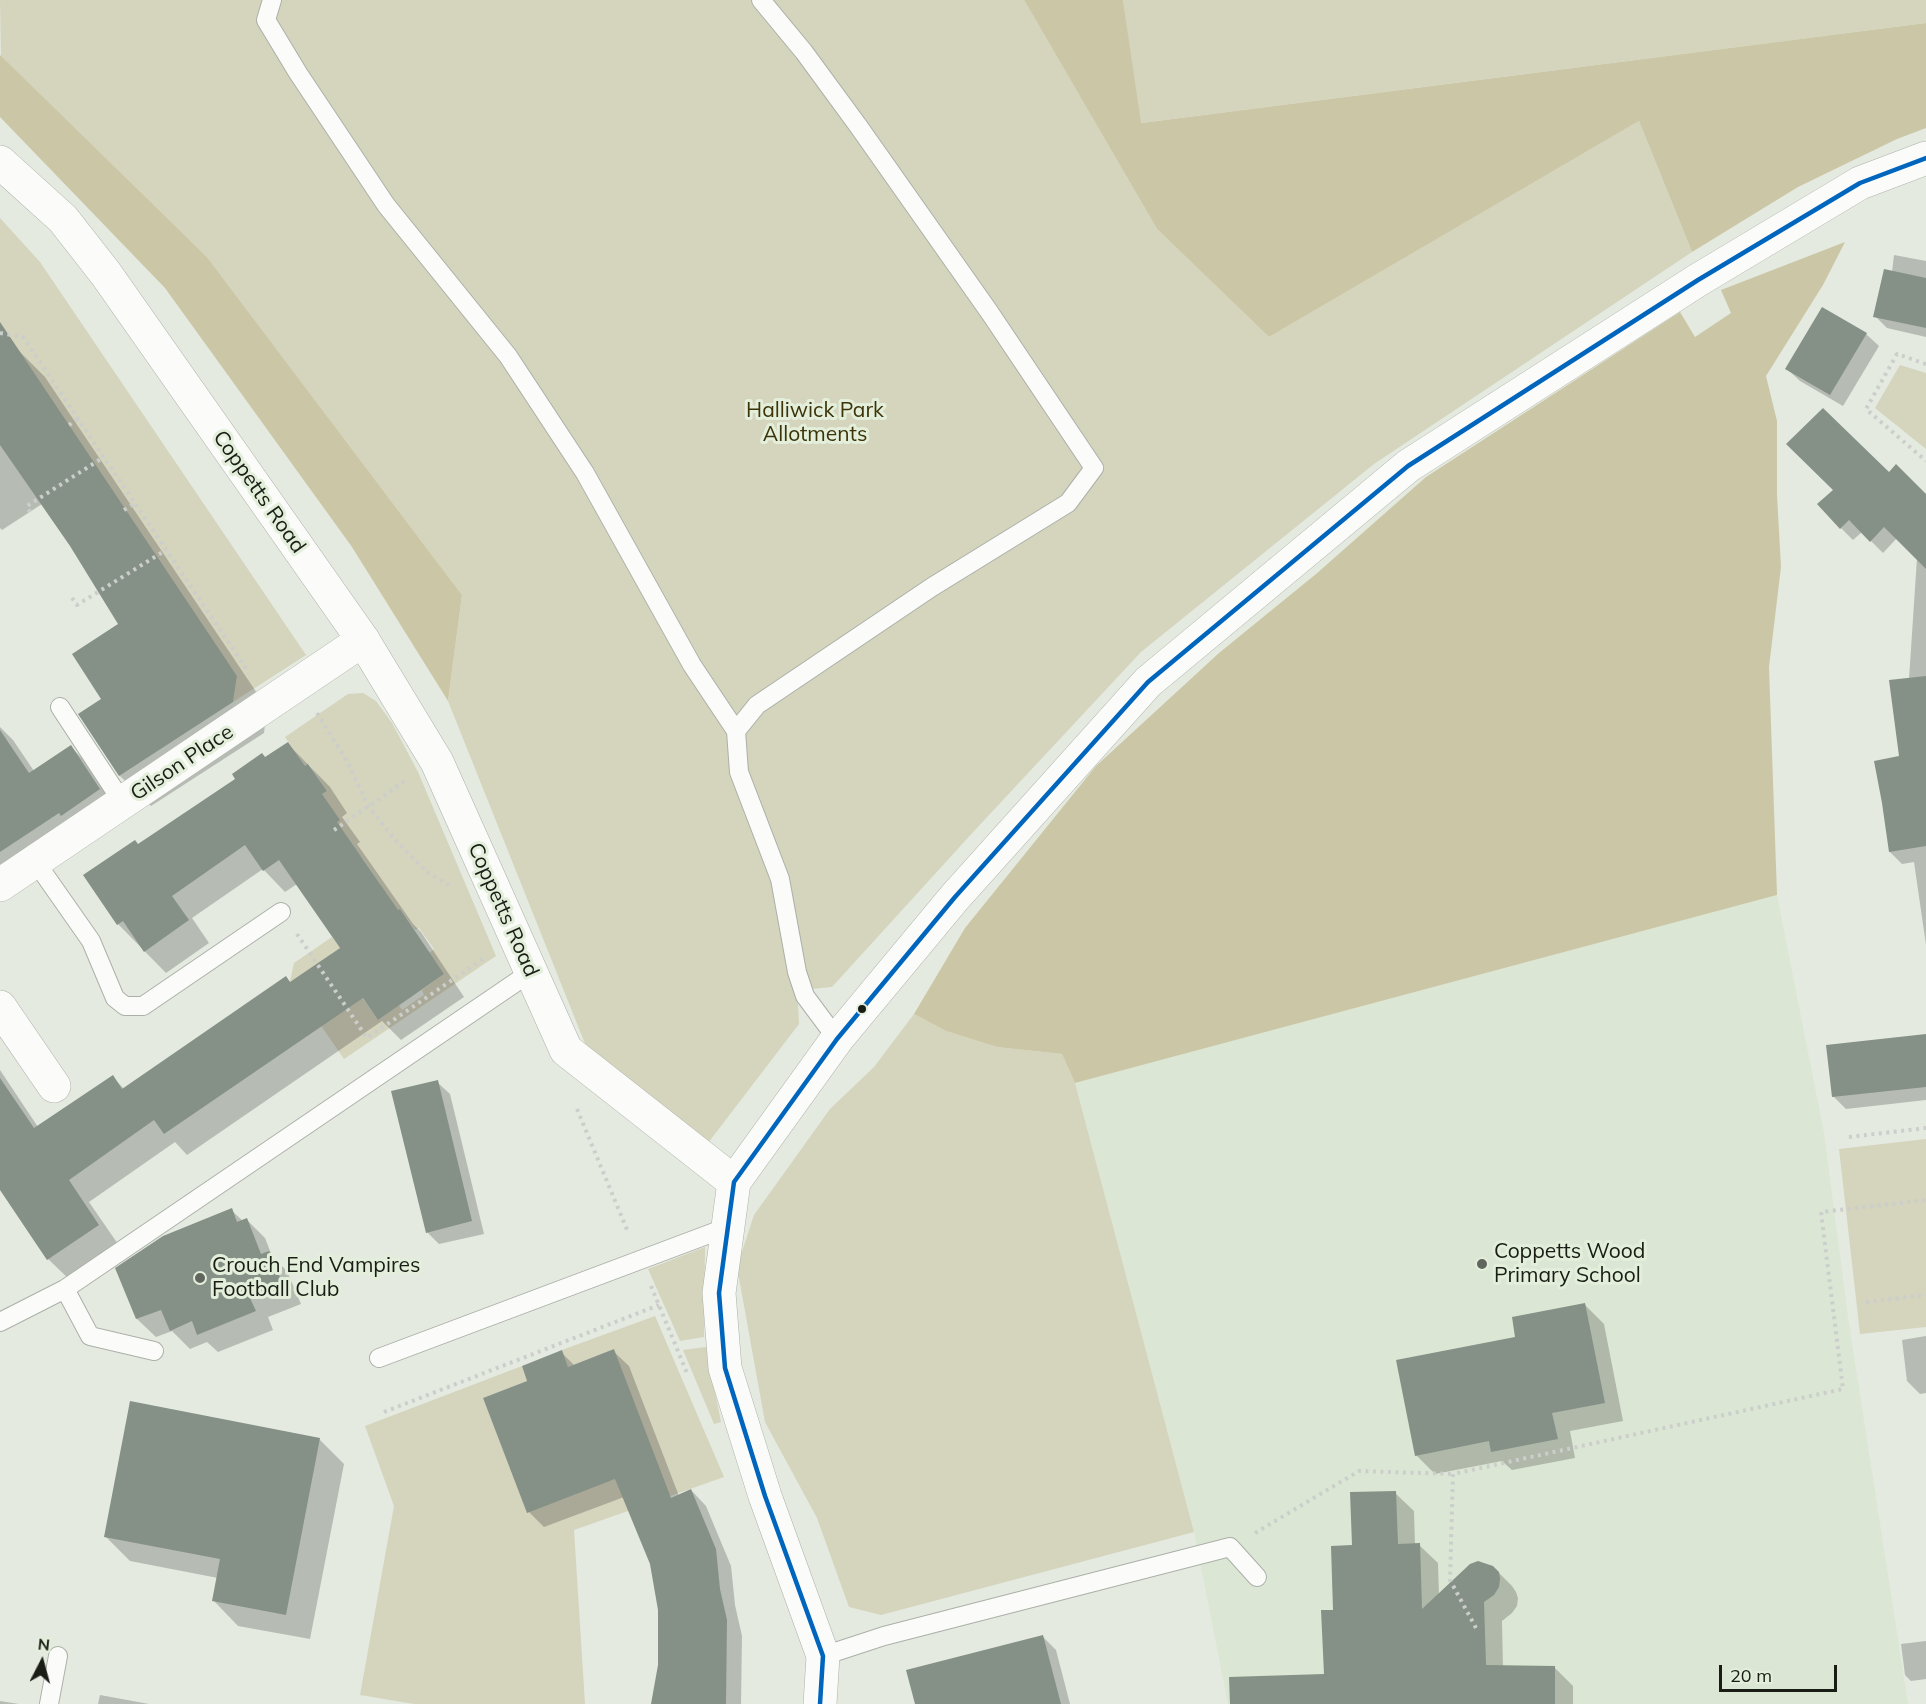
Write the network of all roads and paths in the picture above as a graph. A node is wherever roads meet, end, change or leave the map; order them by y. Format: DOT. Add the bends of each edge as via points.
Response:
graph roads {
  1 [pos="272,0"];
  2 [pos="761,0"];
  3 [pos="1926,158"];
  4 [pos="0,162"];
  5 [pos="0,333"];
  6 [pos="1926,364"];
  7 [pos="78,418"];
  8 [pos="69,426"];
  9 [pos="104,457"];
  10 [pos="1926,461"];
  11 [pos="135,503"];
  12 [pos="124,510"];
  13 [pos="30,512"];
  14 [pos="166,550"];
  15 [pos="72,598"];
  16 [pos="363,640"];
  17 [pos="297,684"];
  18 [pos="270,703"];
  19 [pos="60,707"];
  20 [pos="736,730"];
  21 [pos="435,760"];
  22 [pos="123,803"];
  23 [pos="368,806"];
  24 [pos="334,830"];
  25 [pos="35,861"];
  26 [pos="0,885"];
  27 [pos="496,894"];
  28 [pos="281,912"];
  29 [pos="516,937"];
  30 [pos="531,972"];
  31 [pos="0,1007"];
  32 [pos="837,1039"];
  33 [pos="54,1086"];
  34 [pos="1926,1128"];
  35 [pos="1849,1137"];
  36 [pos="734,1182"];
  37 [pos="1926,1200"];
  38 [pos="728,1227"];
  39 [pos="65,1289"];
  40 [pos="1926,1295"];
  41 [pos="1866,1302"];
  42 [pos="659,1305"];
  43 [pos="0,1322"];
  44 [pos="154,1351"];
  45 [pos="379,1358"];
  46 [pos="384,1412"];
  47 [pos="1453,1474"];
  48 [pos="1230,1547"];
  49 [pos="1257,1577"];
  50 [pos="1476,1628"];
  51 [pos="58,1656"];
  52 [pos="823,1656"];
  53 [pos="49,1704"];
  54 [pos="820,1704"];
  1 -- 20 [label="lane" via="266,20 298,73 386,205 508,356 585,473 692,665"];
  2 -- 20 [label="lane" via="859,127 1094,468 1068,503 932,586 757,705"];
  3 -- 32 [label="street" via="1860,183 1698,280 1408,466 1148,682 955,897"];
  4 -- 16 [label="street, Coppetts Road" via="63,219 106,274"];
  5 -- 7 [label="path" via="23,337"];
  6 -- 10 [label="path" via="1897,354 1866,409"];
  7 -- 8 [label="path"];
  7 -- 9 [label="path"];
  9 -- 11 [label="path"];
  9 -- 13 [label="path" via="27,506"];
  11 -- 12 [label="path"];
  11 -- 14 [label="path"];
  14 -- 15 [label="path" via="77,605"];
  14 -- 18 [label="path"];
  16 -- 17 [label="street, Gilson Place"];
  16 -- 21 [label="street, Coppetts Road"];
  17 -- 18 [label="street, Gilson Place"];
  17 -- 23 [label="path" via="347,761"];
  18 -- 22 [label="street, Gilson Place"];
  19 -- 22 [label="lane"];
  20 -- 32 [label="lane" via="739,772 780,879 805,996"];
  21 -- 23 [label="path"];
  21 -- 27 [label="street, Coppetts Road"];
  22 -- 25 [label="street, Gilson Place"];
  23 -- 24 [label="path"];
  23 -- 27 [label="path" via="427,872 472,900"];
  25 -- 26 [label="street, Gilson Place"];
  25 -- 28 [label="lane" via="91,941 115,998 125,1006 143,1006"];
  27 -- 29 [label="street, Coppetts Road"];
  28 -- 29 [label="path" via="367,1038"];
  29 -- 30 [label="street, Coppetts Road"];
  30 -- 36 [label="street, Coppetts Road" via="566,1050"];
  30 -- 39 [label="lane"];
  31 -- 33 [label="street"];
  32 -- 36 [label="street"];
  34 -- 35 [label="path"];
  36 -- 38 [label="street"];
  37 -- 47 [label="path" via="1821,1212 1843,1389"];
  38 -- 45 [label="lane"];
  38 -- 52 [label="street" via="719,1293 725,1368 765,1496"];
  39 -- 43 [label="lane"];
  39 -- 44 [label="lane" via="90,1336"];
  40 -- 41 [label="path"];
  42 -- 46 [label="path"];
  47 -- 48 [label="path" via="1359,1471"];
  47 -- 50 [label="path" via="1450,1580"];
  48 -- 49 [label="lane"];
  48 -- 52 [label="lane" via="884,1636"];
  51 -- 53 [label="lane"];
  52 -- 54 [label="street"];
}
